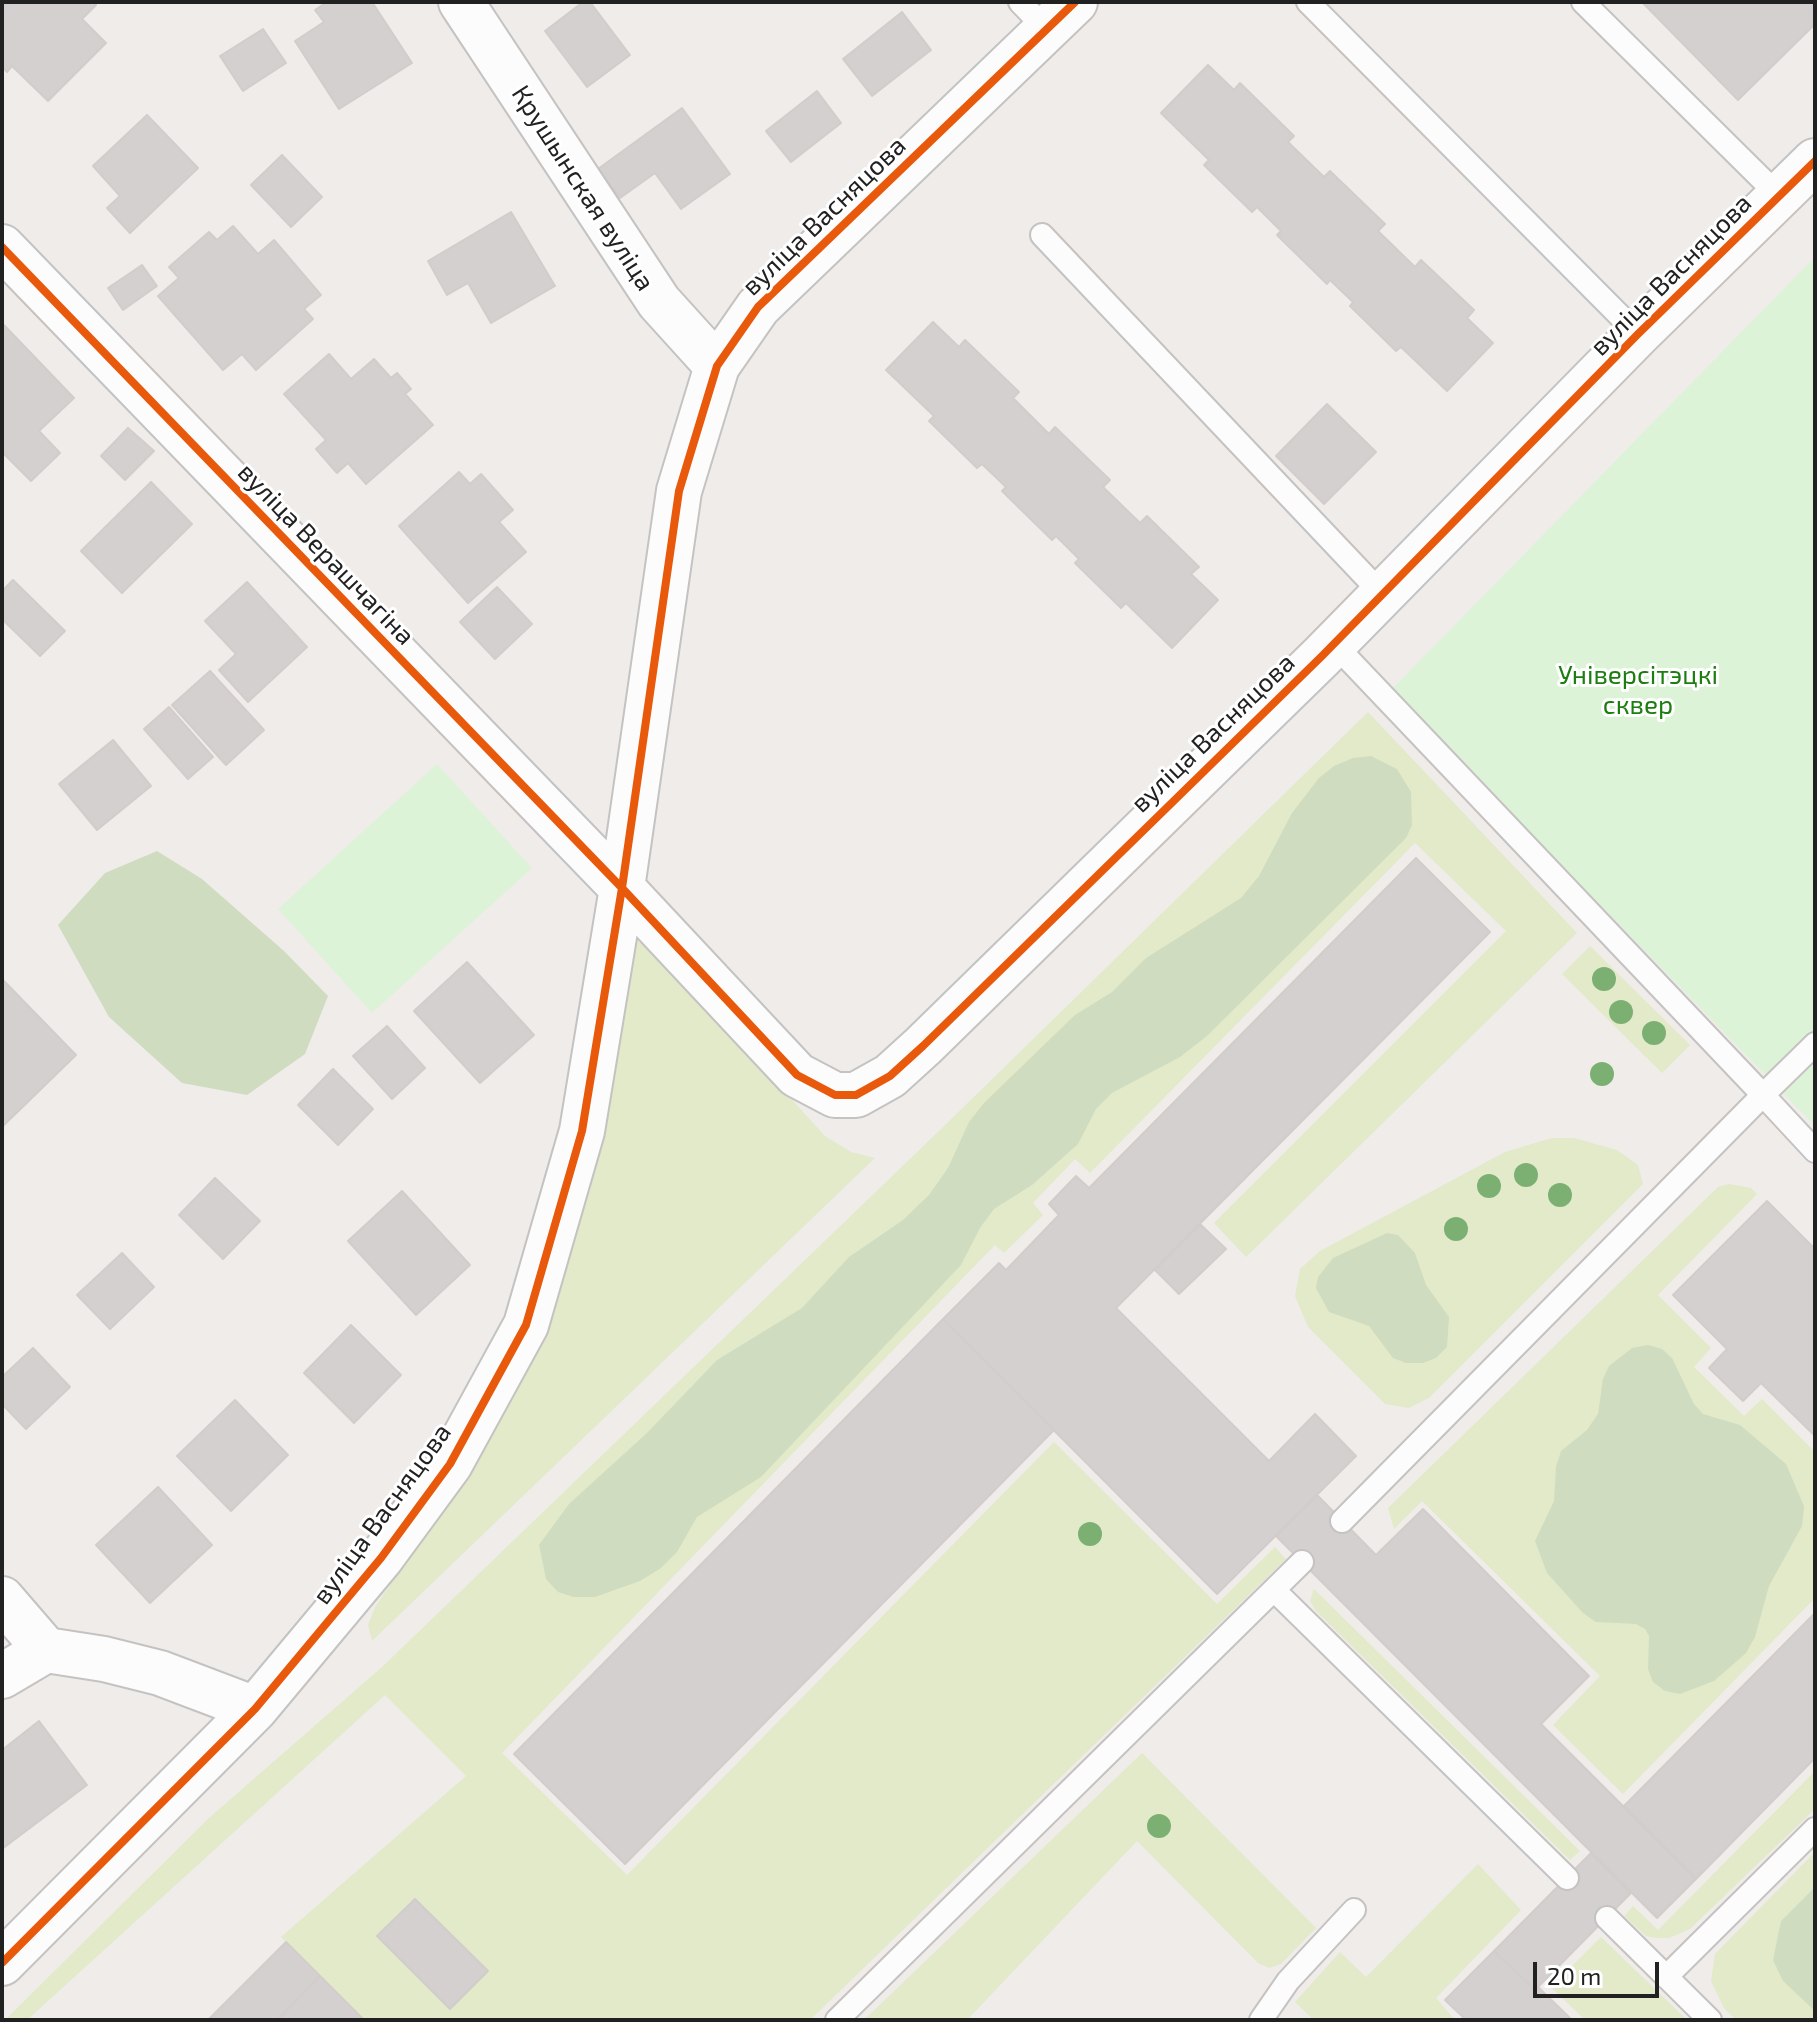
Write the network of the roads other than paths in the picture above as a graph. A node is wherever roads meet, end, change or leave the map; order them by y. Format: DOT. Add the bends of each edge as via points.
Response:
graph roads {
  1 [pos="461,2"];
  2 [pos="1308,2"];
  3 [pos="1583,2"];
  4 [pos="1047,11"];
  5 [pos="1815,161"];
  6 [pos="1779,196"];
  7 [pos="1042,235"];
  8 [pos="2,247"];
  9 [pos="1638,334"];
  10 [pos="717,366"];
  11 [pos="1381,593"];
  12 [pos="1334,644"];
  13 [pos="622,888"];
  14 [pos="1815,1044"];
  15 [pos="1763,1095"];
  16 [pos="1815,1151"];
  17 [pos="1342,1521"];
  18 [pos="1302,1562"];
  19 [pos="1274,1590"];
  20 [pos="2,1599"];
  21 [pos="46,1650"];
  22 [pos="2,1676"];
  23 [pos="255,1709"];
  24 [pos="1815,1829"];
  25 [pos="1567,1878"];
  26 [pos="1354,1910"];
  27 [pos="1607,1918"];
  28 [pos="2,1963"];
  29 [pos="1666,1977"];
  30 [pos="837,2020"];
  31 [pos="1261,2020"];
  32 [pos="1710,2020"];
  1 -- 10 [label="street, Крушынская вуліца" via="659,302"];
  2 -- 9 [label="lane"];
  3 -- 6 [label="lane"];
  4 -- 10 [label="street, вуліца Васняцова" via="758,307"];
  5 -- 6 [label="street, вуліца Васняцова"];
  6 -- 9 [label="street, вуліца Васняцова"];
  7 -- 11 [label="lane"];
  8 -- 13 [label="street, вуліца Верашчагіна"];
  9 -- 11 [label="street, вуліца Васняцова"];
  10 -- 13 [label="street, вуліца Васняцова" via="679,491"];
  11 -- 12 [label="street, вуліца Васняцова"];
  12 -- 13 [label="street, вуліца Васняцова" via="923,1046 890,1076 856,1095 835,1095 797,1075"];
  12 -- 15 [label="lane"];
  13 -- 23 [label="street, вуліца Васняцова" via="582,1131 526,1325 450,1464 381,1558"];
  14 -- 15 [label="lane"];
  15 -- 16 [label="lane"];
  15 -- 17 [label="lane"];
  18 -- 19 [label="lane"];
  19 -- 25 [label="lane"];
  19 -- 30 [label="lane"];
  20 -- 21 [label="street"];
  21 -- 22 [label="street"];
  21 -- 23 [label="street" via="160,1673"];
  23 -- 28 [label="street, вуліца Васняцова"];
  24 -- 29 [label="lane"];
  26 -- 31 [label="lane" via="1288,1981"];
  27 -- 29 [label="lane"];
  29 -- 32 [label="lane"];
}
